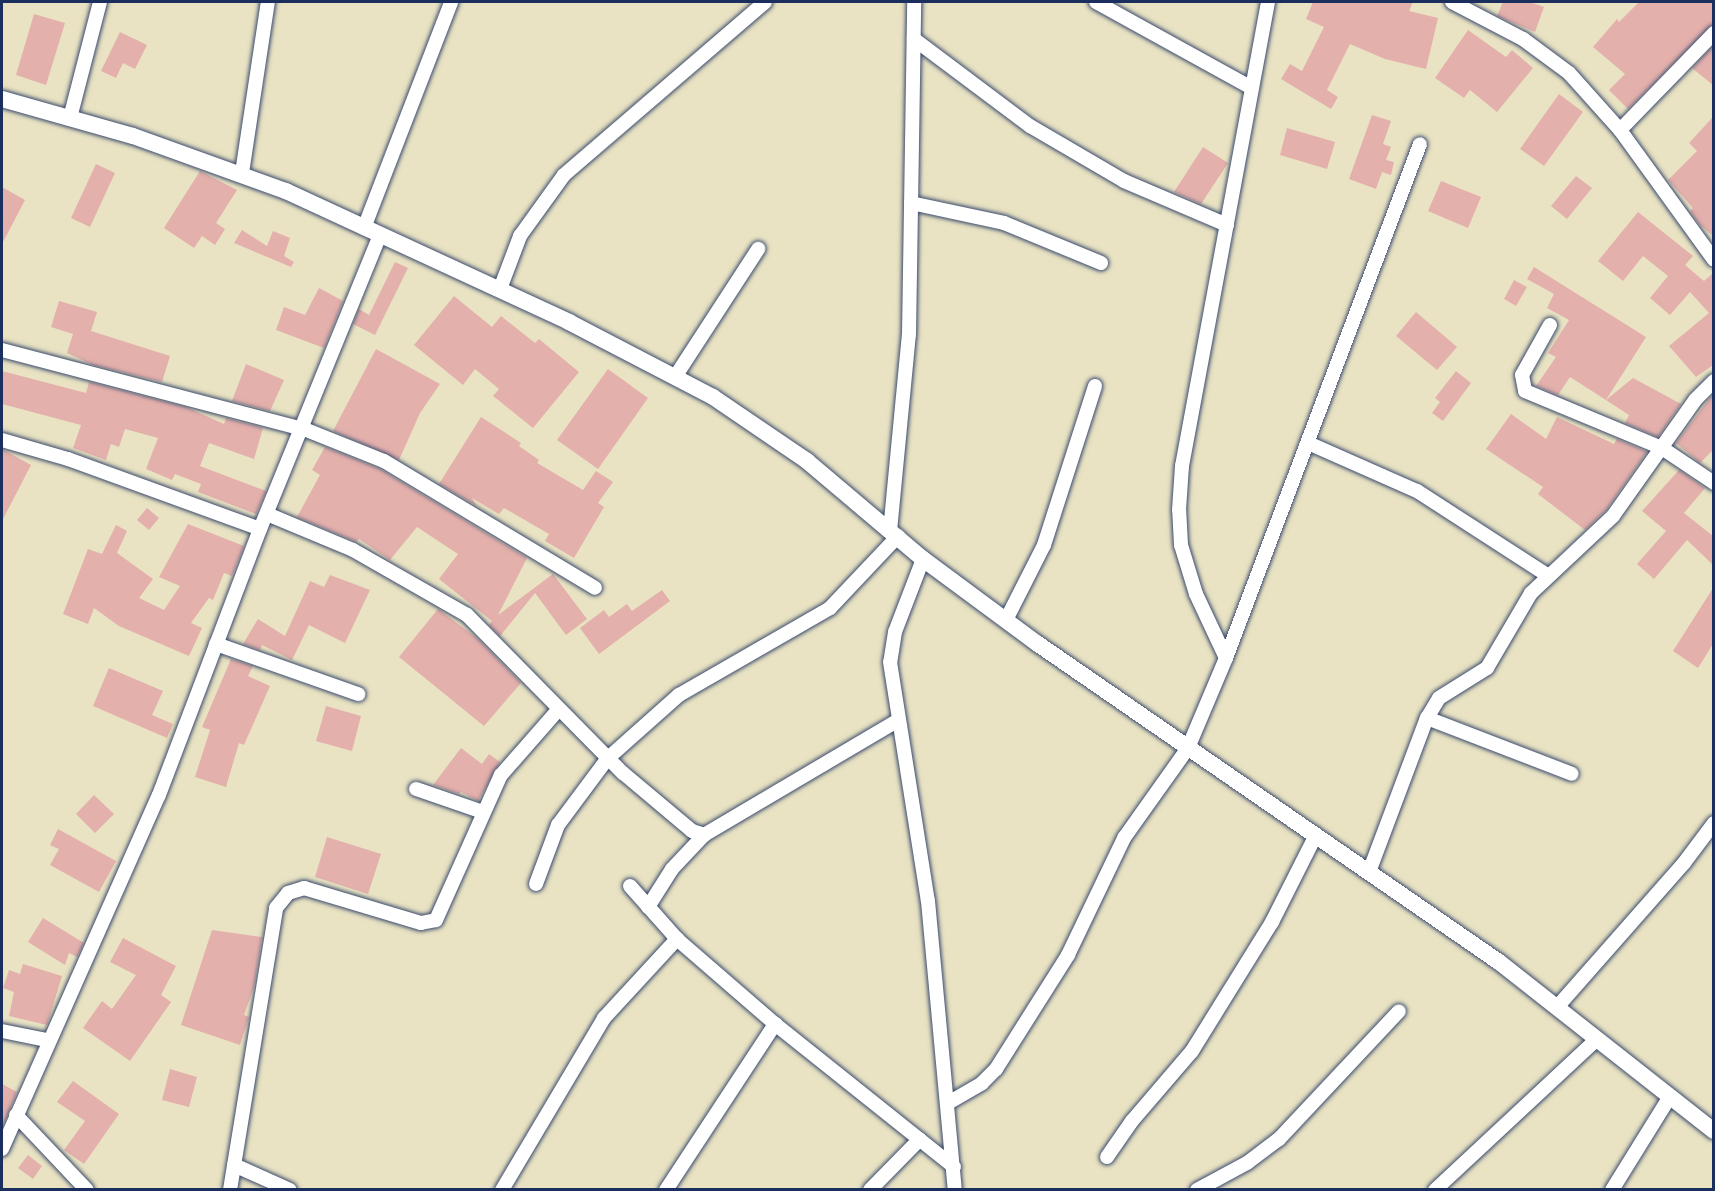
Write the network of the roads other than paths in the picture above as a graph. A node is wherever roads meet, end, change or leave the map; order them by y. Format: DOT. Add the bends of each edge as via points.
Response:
graph roads {
  1 [pos="100,2"];
  2 [pos="268,2"];
  3 [pos="451,2"];
  4 [pos="765,2"];
  5 [pos="914,2"];
  6 [pos="1268,2"];
  7 [pos="1452,2"];
  8 [pos="1102,3"];
  9 [pos="1713,33"];
  10 [pos="914,39"];
  11 [pos="1252,88"];
  12 [pos="2,99"];
  13 [pos="70,118"];
  14 [pos="1620,130"];
  15 [pos="1420,144"];
  16 [pos="242,173"];
  17 [pos="911,203"];
  18 [pos="1227,225"];
  19 [pos="363,228"];
  20 [pos="380,236"];
  21 [pos="758,249"];
  22 [pos="1713,260"];
  23 [pos="1101,263"];
  24 [pos="500,289"];
  25 [pos="1550,325"];
  26 [pos="2,350"];
  27 [pos="675,377"];
  28 [pos="1713,381"];
  29 [pos="1095,386"];
  30 [pos="304,429"];
  31 [pos="2,440"];
  32 [pos="1308,443"];
  33 [pos="1662,448"];
  34 [pos="1713,483"];
  35 [pos="267,514"];
  36 [pos="260,529"];
  37 [pos="894,533"];
  38 [pos="923,559"];
  39 [pos="1547,575"];
  40 [pos="595,588"];
  41 [pos="1006,621"];
  42 [pos="216,644"];
  43 [pos="1226,658"];
  44 [pos="358,694"];
  45 [pos="558,710"];
  46 [pos="1427,718"];
  47 [pos="897,721"];
  48 [pos="1188,748"];
  49 [pos="608,758"];
  50 [pos="1572,774"];
  51 [pos="417,789"];
  52 [pos="483,812"];
  53 [pos="1713,823"];
  54 [pos="704,835"];
  55 [pos="1316,835"];
  56 [pos="1369,872"];
  57 [pos="536,884"];
  58 [pos="630,886"];
  59 [pos="648,907"];
  60 [pos="677,939"];
  61 [pos="1558,1006"];
  62 [pos="1399,1011"];
  63 [pos="775,1024"];
  64 [pos="2,1030"];
  65 [pos="1598,1039"];
  66 [pos="47,1040"];
  67 [pos="1669,1098"];
  68 [pos="948,1103"];
  69 [pos="16,1115"];
  70 [pos="1713,1131"];
  71 [pos="920,1140"];
  72 [pos="2,1149"];
  73 [pos="1107,1157"];
  74 [pos="234,1165"];
  75 [pos="954,1167"];
  76 [pos="956,1189"];
  77 [pos="87,1190"];
  78 [pos="230,1190"];
  79 [pos="290,1190"];
  80 [pos="502,1190"];
  81 [pos="666,1190"];
  82 [pos="870,1190"];
  83 [pos="1197,1190"];
  84 [pos="1435,1190"];
  85 [pos="1612,1190"];
  1 -- 13 [label="street"];
  2 -- 16 [label="street"];
  3 -- 19 [label="street"];
  4 -- 24 [label="street" via="564,175 520,236"];
  5 -- 10 [label="street"];
  6 -- 11 [label="street"];
  7 -- 14 [label="street" via="1523,39 1569,73"];
  8 -- 11 [label="street"];
  9 -- 14 [label="street"];
  10 -- 17 [label="street"];
  10 -- 18 [label="street" via="1030,126 1124,181"];
  11 -- 18 [label="street"];
  12 -- 13 [label="street"];
  13 -- 16 [label="street"];
  14 -- 22 [label="street"];
  15 -- 32 [label="street"];
  16 -- 19 [label="street"];
  17 -- 23 [label="street" via="1004,224"];
  17 -- 37 [label="street" via="907,379"];
  18 -- 43 [label="street" via="1182,466 1179,510 1181,544 1196,594"];
  19 -- 20 [label="street"];
  20 -- 24 [label="street"];
  20 -- 30 [label="street"];
  21 -- 27 [label="street"];
  24 -- 27 [label="street"];
  25 -- 33 [label="street" via="1522,375 1525,391"];
  26 -- 30 [label="street"];
  27 -- 37 [label="street" via="765,430"];
  28 -- 33 [label="street"];
  29 -- 41 [label="street" via="1044,545"];
  30 -- 35 [label="street"];
  30 -- 40 [label="street" via="384,461"];
  31 -- 36 [label="street" via="68,459"];
  32 -- 39 [label="street" via="1418,491"];
  32 -- 43 [label="street"];
  33 -- 34 [label="street"];
  33 -- 39 [label="street" via="1613,516"];
  35 -- 36 [label="street"];
  35 -- 45 [label="street" via="370,559 467,615"];
  36 -- 42 [label="street"];
  37 -- 38 [label="street"];
  37 -- 49 [label="street" via="830,608 679,695"];
  38 -- 41 [label="street"];
  38 -- 47 [label="street" via="895,632 890,662"];
  39 -- 46 [label="street" via="1486,668 1443,693"];
  41 -- 48 [label="street"];
  42 -- 44 [label="street"];
  42 -- 66 [label="street" via="137,847"];
  43 -- 48 [label="street"];
  45 -- 49 [label="street"];
  45 -- 52 [label="street" via="501,775"];
  46 -- 50 [label="street"];
  46 -- 56 [label="street"];
  47 -- 54 [label="street"];
  47 -- 68 [label="street" via="928,901"];
  48 -- 55 [label="street"];
  48 -- 68 [label="street" via="1124,838 1068,955 996,1069 982,1083"];
  49 -- 54 [label="street" via="692,831"];
  49 -- 57 [label="street" via="558,825"];
  51 -- 52 [label="street"];
  52 -- 74 [label="street" via="441,911 430,923 304,888 288,893 276,908"];
  53 -- 61 [label="street" via="1684,863"];
  54 -- 59 [label="street" via="672,869"];
  55 -- 56 [label="street"];
  55 -- 73 [label="street" via="1272,922 1192,1051 1132,1121"];
  56 -- 61 [label="street"];
  58 -- 59 [label="street"];
  59 -- 60 [label="street"];
  60 -- 63 [label="street"];
  60 -- 80 [label="street" via="604,1018"];
  61 -- 65 [label="street"];
  62 -- 83 [label="street" via="1278,1139 1247,1163"];
  63 -- 71 [label="street"];
  63 -- 81 [label="street"];
  64 -- 66 [label="street"];
  65 -- 67 [label="street"];
  65 -- 84 [label="street"];
  66 -- 69 [label="street"];
  67 -- 70 [label="street"];
  67 -- 85 [label="street"];
  68 -- 75 [label="street"];
  69 -- 72 [label="street"];
  69 -- 77 [label="street"];
  71 -- 75 [label="street"];
  71 -- 82 [label="street"];
  74 -- 78 [label="street"];
  74 -- 79 [label="street"];
  75 -- 76 [label="street"];
}
